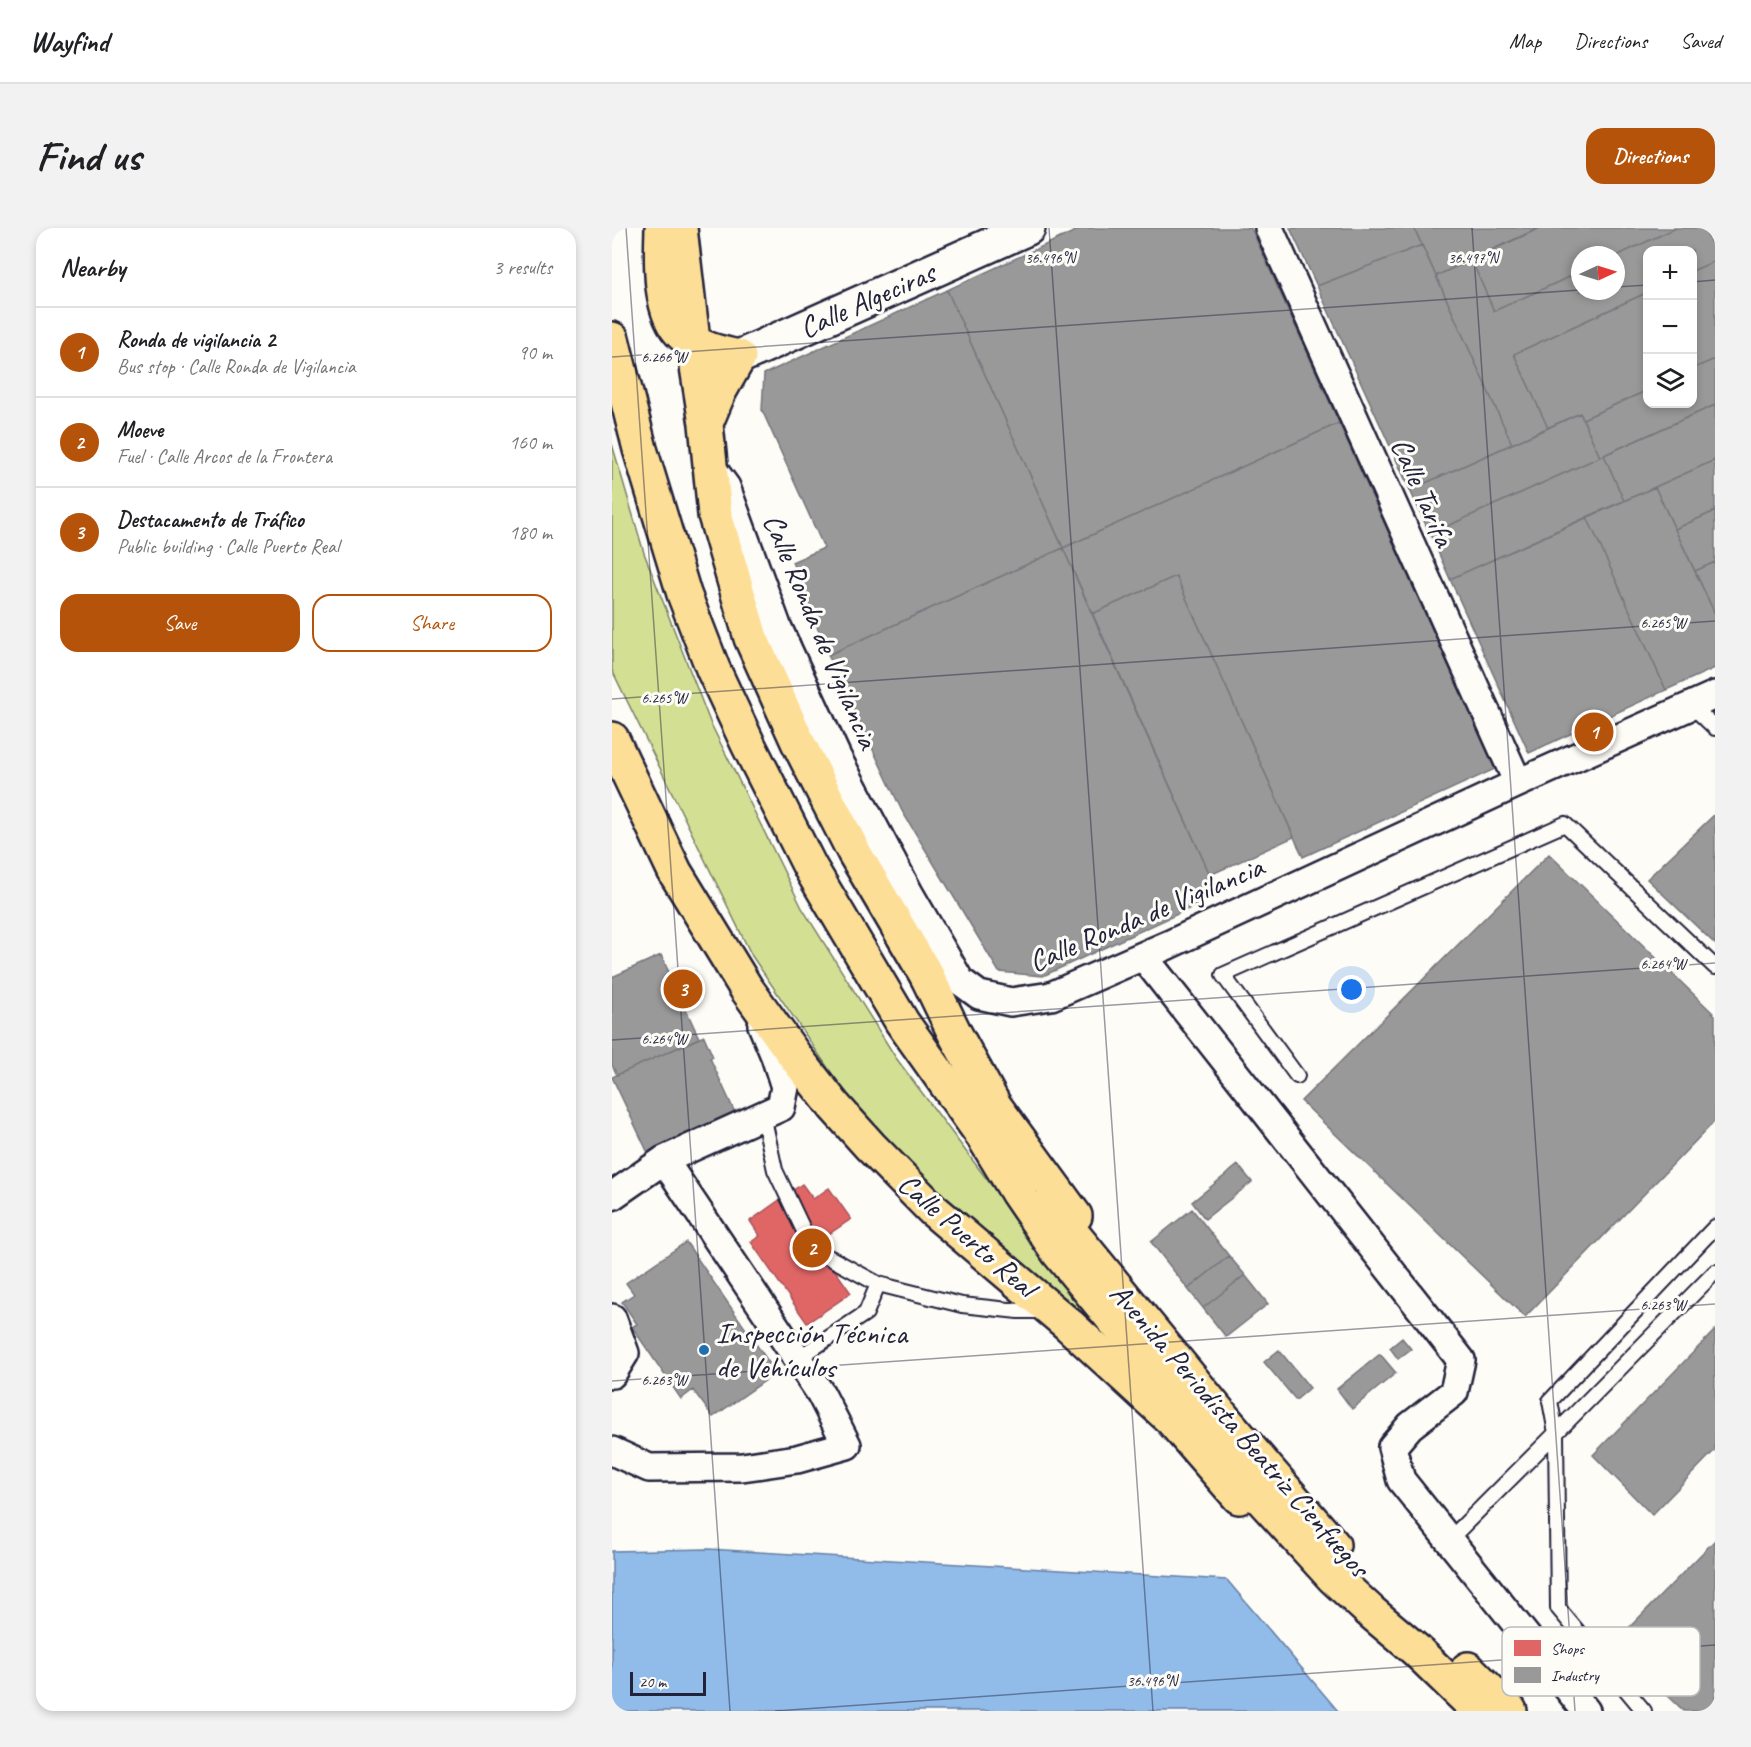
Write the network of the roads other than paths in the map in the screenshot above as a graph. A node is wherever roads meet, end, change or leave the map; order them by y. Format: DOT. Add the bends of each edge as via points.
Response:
graph roads {
  1 [pos="662,228"];
  2 [pos="680,228"];
  3 [pos="1028,228"];
  4 [pos="1269,228"];
  5 [pos="612,339"];
  6 [pos="693,341"];
  7 [pos="739,357"];
  8 [pos="706,424"];
  9 [pos="711,466"];
  10 [pos="1703,700"];
  11 [pos="1715,728"];
  12 [pos="612,739"];
  13 [pos="1518,783"];
  14 [pos="1143,956"];
  15 [pos="1715,967"];
  16 [pos="746,988"];
  17 [pos="1297,1076"];
  18 [pos="763,1115"];
  19 [pos="984,1136"];
  20 [pos="664,1160"];
  21 [pos="612,1196"];
  22 [pos="1715,1227"];
  23 [pos="1715,1272"];
  24 [pos="878,1284"];
  25 [pos="1053,1310"];
  26 [pos="612,1318"];
  27 [pos="797,1359"];
  28 [pos="612,1374"];
  29 [pos="1225,1420"];
  30 [pos="1556,1433"];
  31 [pos="612,1451"];
  32 [pos="1449,1540"];
  33 [pos="1519,1627"];
  34 [pos="1574,1627"];
  35 [pos="1416,1650"];
  36 [pos="1574,1696"];
  37 [pos="1631,1696"];
  38 [pos="1479,1711"];
  39 [pos="1510,1711"];
  40 [pos="1586,1711"];
  41 [pos="1644,1711"];
  1 -- 6 [label="main road" via="663,292 670,317 681,334"];
  2 -- 6 [label="main road"];
  3 -- 7 [label="main road, Calle Algeciras"];
  4 -- 13 [label="street, Calle Tarifa"];
  5 -- 19 [label="main road, Avenida Periodista Beatriz Cienfuegos" via="684,594 748,744 810,867 895,1011"];
  6 -- 7 [label="main road"];
  6 -- 8 [label="main road"];
  7 -- 8 [label="main road"];
  8 -- 9 [label="main road"];
  9 -- 14 [label="street, Calle Ronda de Vigilancia" via="726,487 777,626 837,757 960,981 979,995 1011,1002 1051,996"];
  9 -- 29 [label="main road" via="715,515 751,638 854,852 927,976 994,1105 1066,1205 1196,1366"];
  10 -- 11 [label="lane"];
  10 -- 13 [label="street, Calle Ronda de Vigilancia"];
  12 -- 16 [label="main road, Calle Puerto Real" via="675,872"];
  13 -- 14 [label="street, Calle Ronda de Vigilancia"];
  14 -- 32 [label="street" via="1461,1360 1454,1392 1410,1426 1392,1447 1401,1480"];
  15 -- 17 [label="lane" via="1565,824 1223,975"];
  16 -- 18 [label="street" via="785,1087 781,1107"];
  16 -- 25 [label="main road, Calle Puerto Real" via="834,1106 885,1161 932,1209"];
  18 -- 20 [label="street"];
  18 -- 24 [label="lane" via="775,1170 812,1248"];
  19 -- 29 [label="main road, Avenida Periodista Beatriz Cienfuegos" via="1038,1191"];
  19 -- 35 [label="main road, Avenida Periodista Beatriz Cienfuegos" via="1058,1252 1249,1485 1333,1577"];
  20 -- 21 [label="street"];
  20 -- 27 [label="street"];
  22 -- 30 [label="lane" via="1550,1401"];
  23 -- 30 [label="lane"];
  24 -- 25 [label="lane" via="962,1305"];
  24 -- 27 [label="lane" via="866,1312"];
  25 -- 35 [label="main road, Calle Puerto Real" via="1171,1419 1280,1544 1332,1595 1372,1630"];
  26 -- 28 [label="street" via="625,1353"];
  27 -- 31 [label="street" via="821,1394 847,1445 797,1459 742,1467 649,1468"];
  29 -- 39 [label="main road, Avenida Periodista Beatriz Cienfuegos" via="1337,1550"];
  30 -- 32 [label="lane"];
  30 -- 34 [label="lane" via="1558,1608"];
  32 -- 33 [label="street"];
  35 -- 38 [label="main road, Avenida Periodista Beatriz Cienfuegos"];
  36 -- 40 [label="street"];
  37 -- 41 [label="lane"];
}
